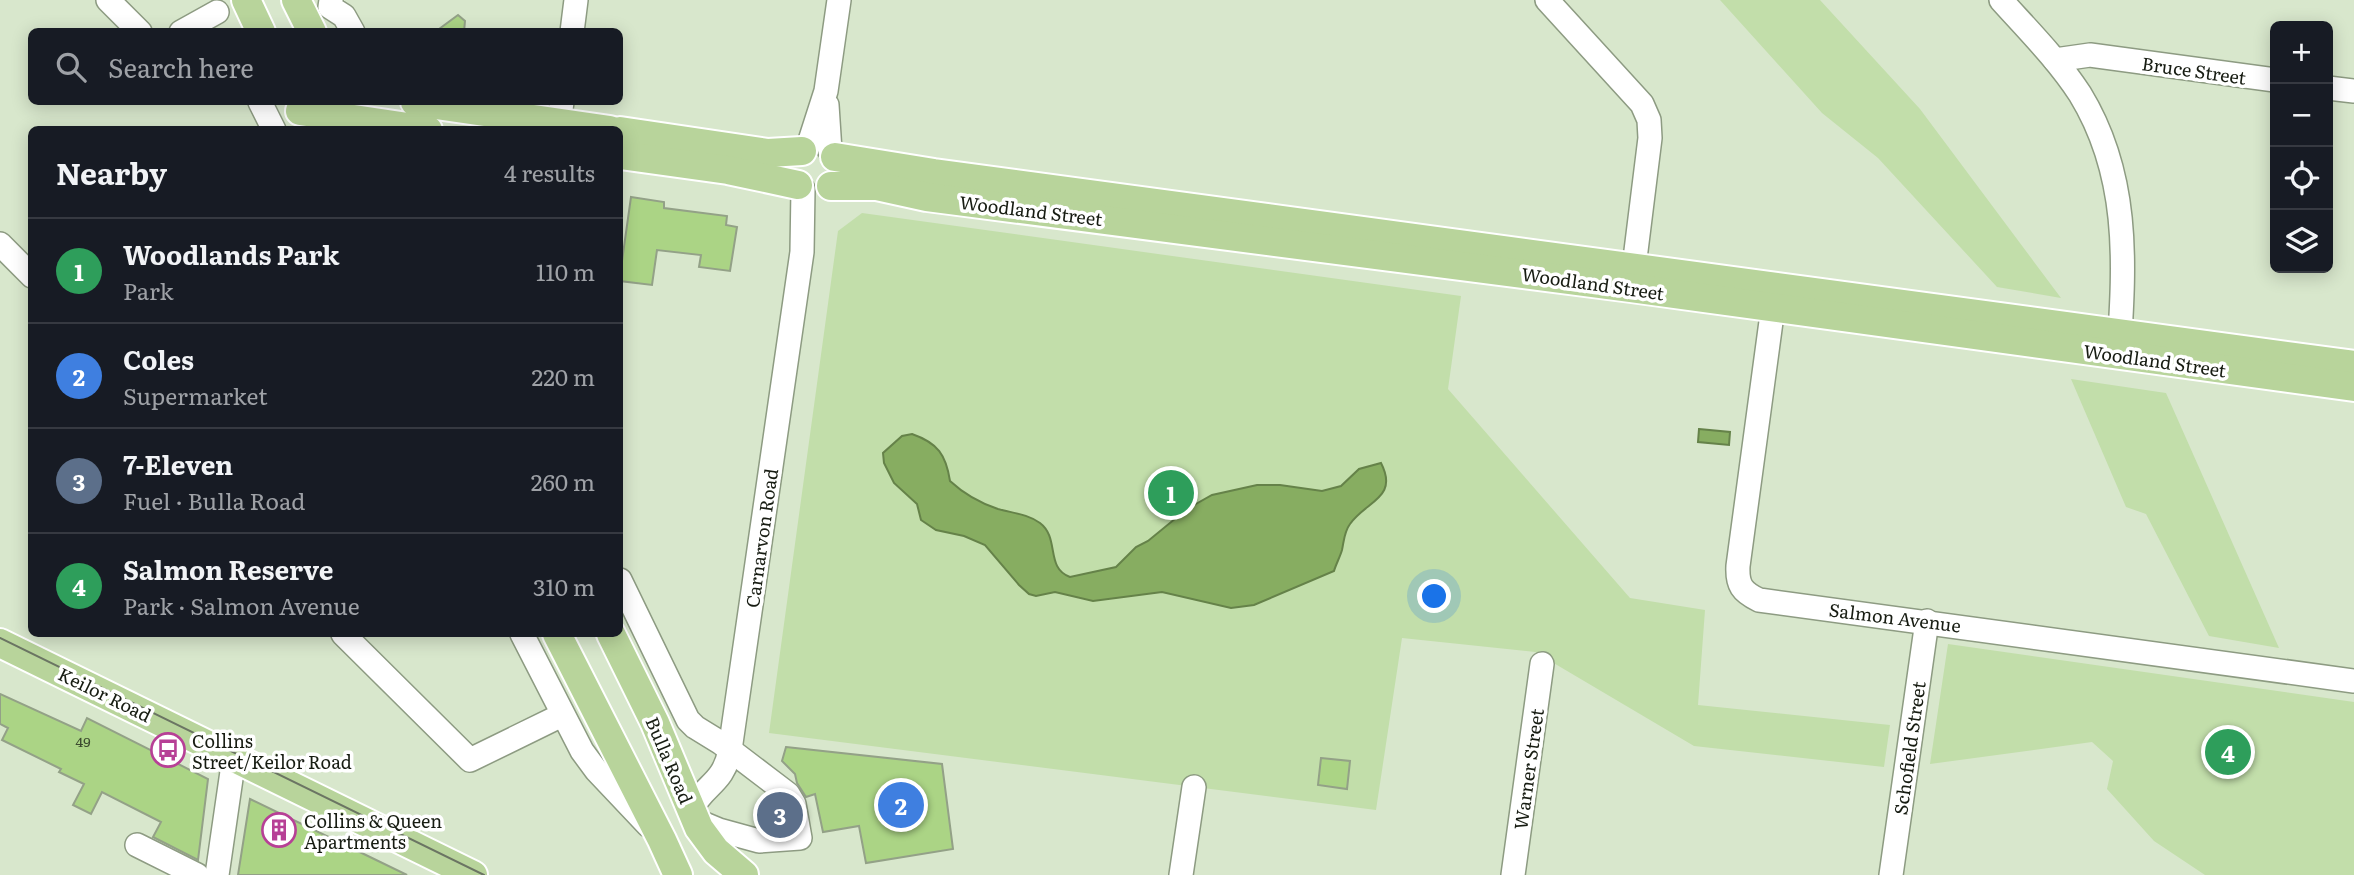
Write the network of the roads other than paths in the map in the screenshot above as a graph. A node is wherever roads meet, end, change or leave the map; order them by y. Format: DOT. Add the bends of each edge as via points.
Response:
graph roads {
  1 [pos="108,0"];
  2 [pos="246,0"];
  3 [pos="296,0"];
  4 [pos="576,0"];
  5 [pos="839,0"];
  6 [pos="1548,0"];
  7 [pos="2001,0"];
  8 [pos="331,3"];
  9 [pos="218,15"];
  10 [pos="136,28"];
  11 [pos="190,28"];
  12 [pos="259,28"];
  13 [pos="310,28"];
  14 [pos="324,28"];
  15 [pos="351,28"];
  16 [pos="572,28"];
  17 [pos="2114,59"];
  18 [pos="2055,60"];
  19 [pos="2270,79"];
  20 [pos="2070,81"];
  21 [pos="2333,89"];
  22 [pos="2354,91"];
  23 [pos="262,105"];
  24 [pos="444,105"];
  25 [pos="301,113"];
  26 [pos="351,113"];
  27 [pos="559,118"];
  28 [pos="272,126"];
  29 [pos="410,126"];
  30 [pos="593,126"];
  31 [pos="623,131"];
  32 [pos="819,151"];
  33 [pos="623,155"];
  34 [pos="813,188"];
  35 [pos="1075,204"];
  36 [pos="0,244"];
  37 [pos="28,272"];
  38 [pos="1632,277"];
  39 [pos="1774,297"];
  40 [pos="2119,344"];
  41 [pos="2354,365"];
  42 [pos="2285,367"];
  43 [pos="2354,387"];
  44 [pos="623,586"];
  45 [pos="1927,621"];
  46 [pos="346,637"];
  47 [pos="523,637"];
  48 [pos="559,637"];
  49 [pos="612,637"];
  50 [pos="0,643"];
  51 [pos="1542,664"];
  52 [pos="2354,681"];
  53 [pos="562,715"];
  54 [pos="730,750"];
  55 [pos="234,758"];
  56 [pos="1194,787"];
  57 [pos="693,815"];
  58 [pos="662,840"];
  59 [pos="137,845"];
  60 [pos="197,875"];
  61 [pos="216,875"];
  62 [pos="473,875"];
  63 [pos="678,875"];
  64 [pos="744,875"];
  65 [pos="1181,875"];
  66 [pos="1513,875"];
  67 [pos="1891,875"];
  1 -- 10 [label="street"];
  2 -- 12 [label="main road"];
  3 -- 13 [label="main road"];
  4 -- 16 [label="street"];
  5 -- 32 [label="street"];
  6 -- 38 [label="street" via="1626,84 1649,120"];
  7 -- 18 [label="street"];
  8 -- 14 [label="street"];
  8 -- 15 [label="street"];
  9 -- 11 [label="street"];
  17 -- 18 [label="street, Bruce Street" via="2090,55"];
  17 -- 19 [label="street, Bruce Street"];
  17 -- 20 [label="street"];
  18 -- 20 [label="street"];
  20 -- 40 [label="street" via="2101,139 2121,210 2124,260"];
  21 -- 22 [label="street"];
  23 -- 28 [label="street"];
  24 -- 27 [label="main road"];
  25 -- 26 [label="main road"];
  26 -- 29 [label="main road"];
  27 -- 30 [label="main road"];
  31 -- 32 [label="main road, Woodland Street" via="768,153"];
  32 -- 34 [label="main road" via="838,172"];
  32 -- 34 [label="main road" via="793,163 792,171"];
  32 -- 35 [label="main road, Woodland Street"];
  33 -- 34 [label="main road, Woodland Street" via="729,170"];
  34 -- 35 [label="main road, Woodland Street" via="877,186 927,197"];
  34 -- 54 [label="street, Carnarvon Road"];
  35 -- 38 [label="main road, Woodland Street"];
  36 -- 37 [label="street"];
  38 -- 39 [label="main road, Woodland Street"];
  39 -- 40 [label="main road, Woodland Street"];
  39 -- 45 [label="street, Salmon Avenue" via="1738,566 1740,586 1759,600"];
  40 -- 42 [label="main road, Woodland Street"];
  41 -- 42 [label="main road, Woodland Street"];
  42 -- 43 [label="main road, Woodland Street"];
  44 -- 54 [label="street" via="688,720"];
  45 -- 52 [label="street, Salmon Avenue"];
  45 -- 67 [label="street, Schofield Street"];
  46 -- 53 [label="street" via="470,760"];
  47 -- 53 [label="street"];
  48 -- 58 [label="main road"];
  49 -- 57 [label="main road, Bulla Road" via="664,741"];
  50 -- 55 [label="main road, Keilor Road"];
  51 -- 66 [label="street, Warner Street"];
  53 -- 58 [label="street" via="596,770"];
  54 -- 57 [label="street, Carnarvon Road" via="723,774 699,796"];
  54 -- 57 [label="street" via="792,798 800,838 760,841 719,830"];
  55 -- 61 [label="street"];
  55 -- 62 [label="main road, Keilor Road"];
  56 -- 65 [label="street"];
  57 -- 64 [label="main road, Bulla Road" via="712,846"];
  58 -- 63 [label="main road"];
  59 -- 60 [label="street"];
}
